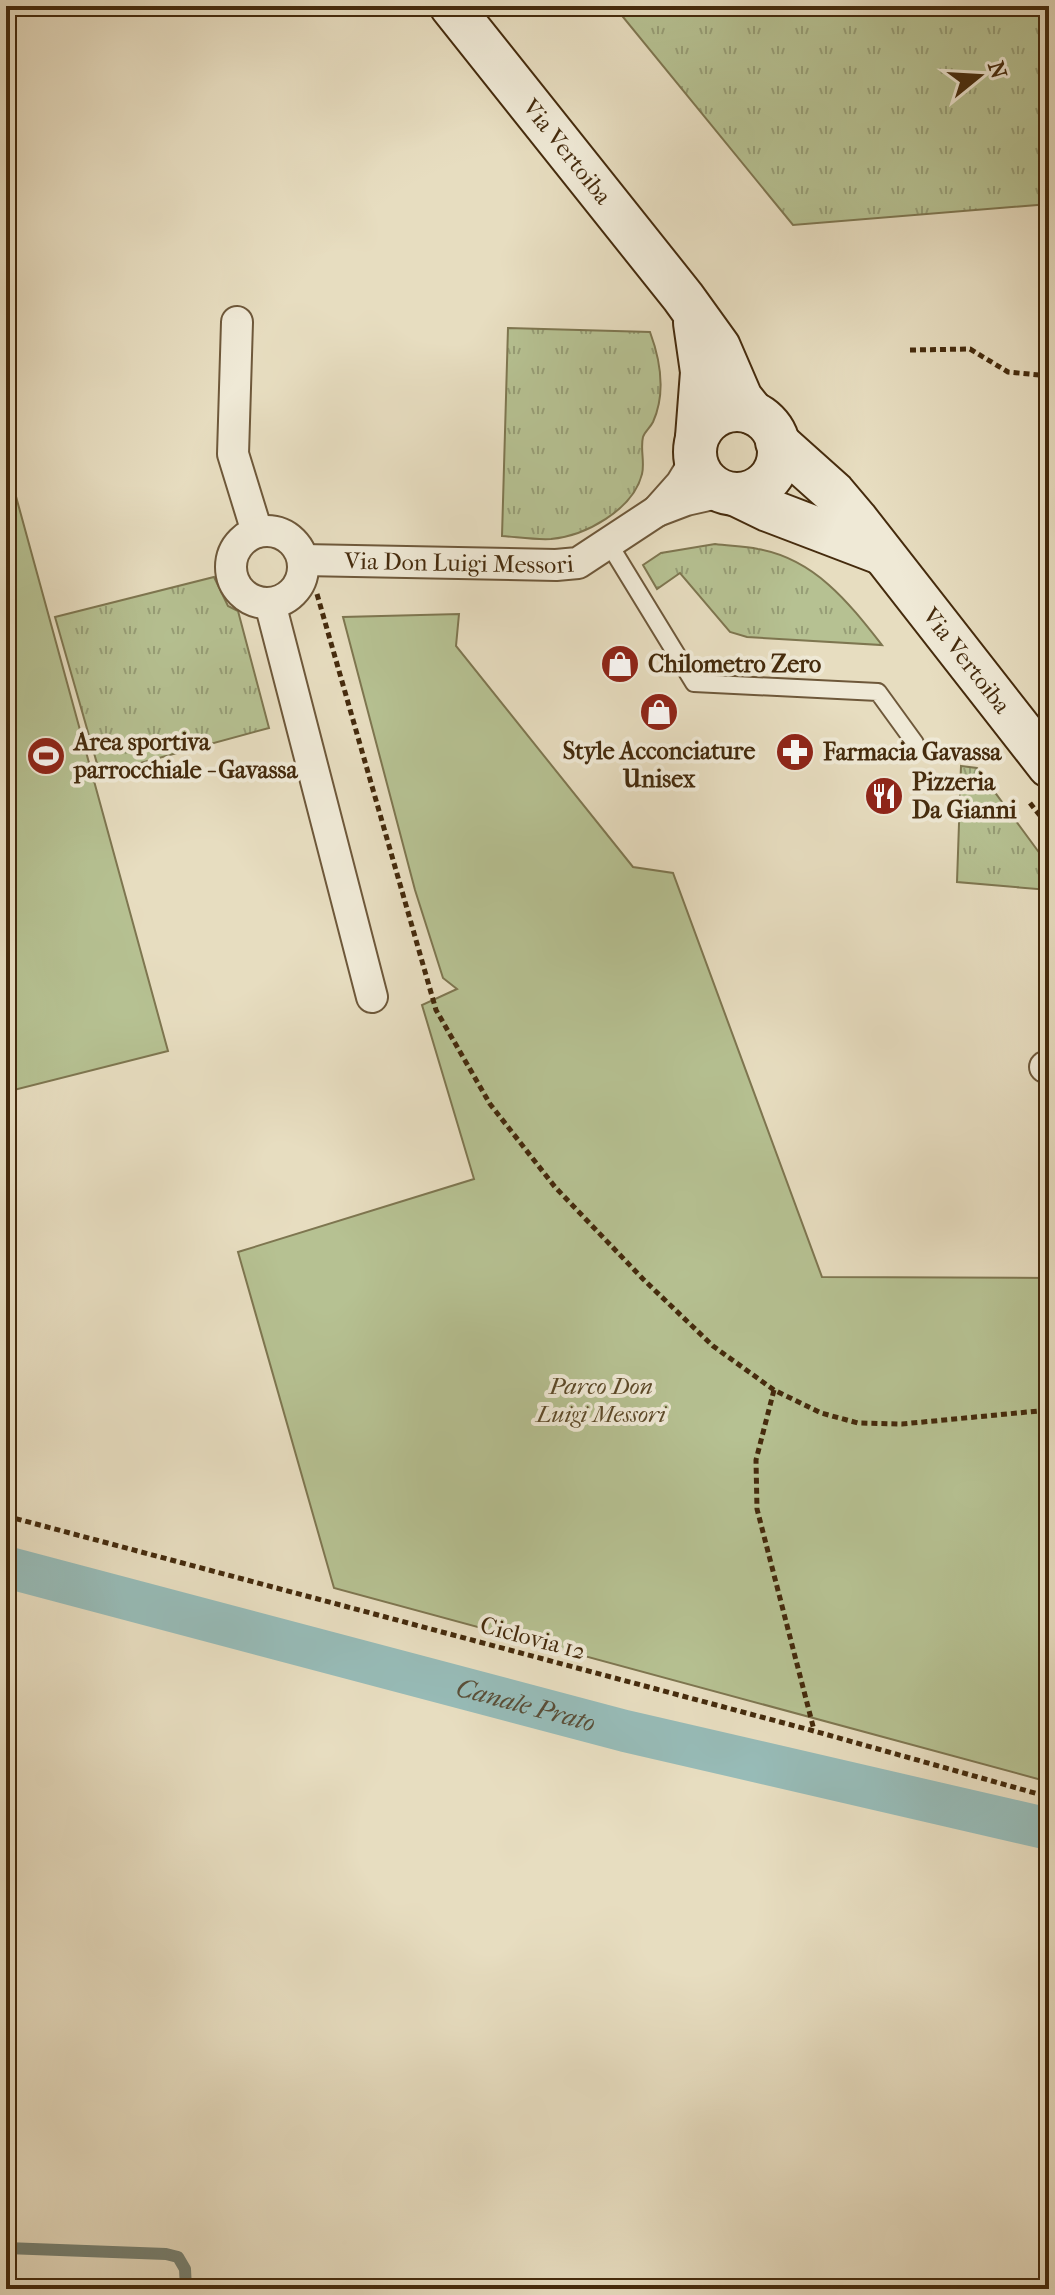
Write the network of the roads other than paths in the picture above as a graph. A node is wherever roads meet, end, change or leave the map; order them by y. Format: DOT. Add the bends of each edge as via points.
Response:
graph roads {
  1 [pos="451,6"];
  2 [pos="683,297"];
  3 [pos="237,322"];
  4 [pos="765,428"];
  5 [pos="696,449"];
  6 [pos="729,493"];
  7 [pos="657,511"];
  8 [pos="257,532"];
  9 [pos="609,544"];
  10 [pos="885,555"];
  11 [pos="303,560"];
  12 [pos="270,603"];
  13 [pos="915,743"];
  14 [pos="1049,766"];
  15 [pos="372,997"];
  1 -- 2 [label="main road, Via Vertoiba"];
  2 -- 4 [label="main road, Via Vertoiba" via="719,347 741,398"];
  2 -- 5 [label="main road" via="701,358"];
  3 -- 8 [label="street" via="233,454"];
  4 -- 5 [label="main road, Via Don Luigi Messori" via="734,410 721,413 709,420"];
  4 -- 6 [label="main road, Via Don Luigi Messori" via="779,453 769,480 758,489"];
  4 -- 10 [label="main road, Via Vertoiba" via="834,493"];
  5 -- 6 [label="main road" via="705,481"];
  5 -- 7 [label="street, Via Don Luigi Messori" via="681,484"];
  6 -- 7 [label="street, Via Don Luigi Messori"];
  6 -- 10 [label="main road"];
  7 -- 9 [label="street, Via Don Luigi Messori"];
  8 -- 11 [label="street" via="281,533 299,548"];
  8 -- 12 [label="street" via="246,537 233,556 233,579 248,597"];
  9 -- 11 [label="street, Via Don Luigi Messori" via="578,563 556,565"];
  9 -- 13 [label="lane" via="694,683 878,692"];
  10 -- 14 [label="main road, Via Vertoiba"];
  11 -- 12 [label="street" via="300,584 292,594"];
  12 -- 15 [label="street"];
}
